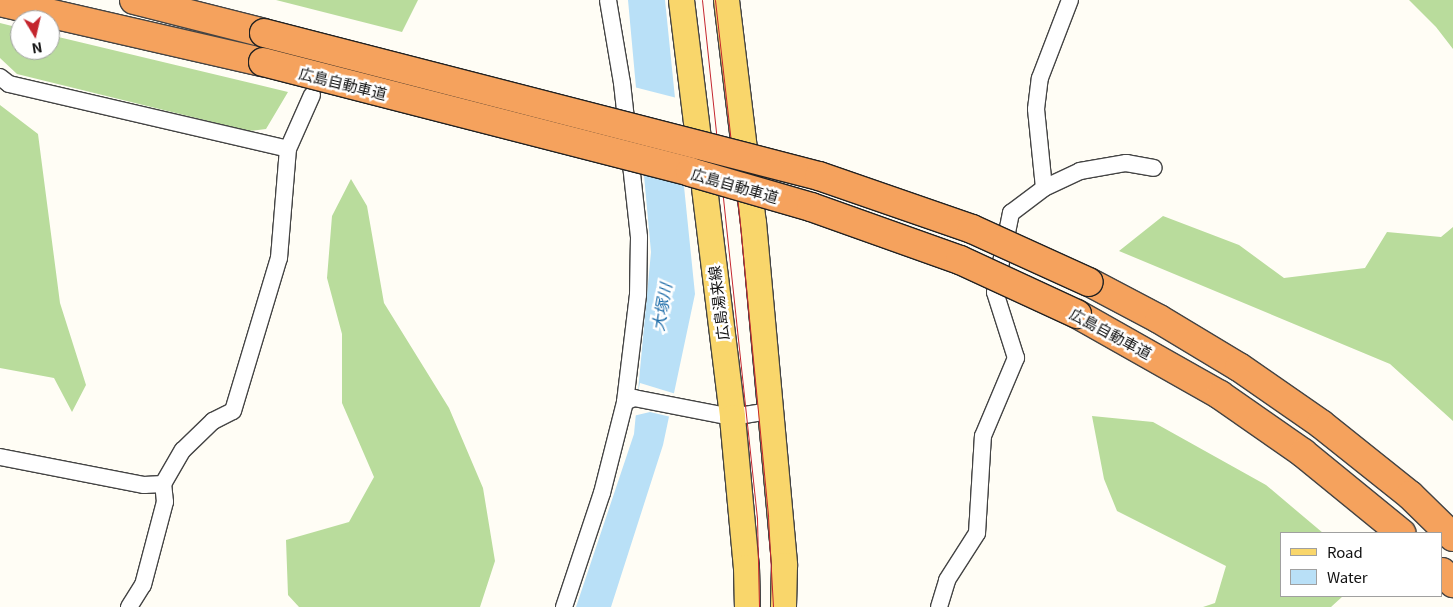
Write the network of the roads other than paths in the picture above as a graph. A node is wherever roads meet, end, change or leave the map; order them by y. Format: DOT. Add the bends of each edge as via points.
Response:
graph roads {
  1 [pos="134,0"];
  2 [pos="608,0"];
  3 [pos="681,0"];
  4 [pos="726,0"];
  5 [pos="1070,0"];
  6 [pos="0,2"];
  7 [pos="0,77"];
  8 [pos="312,95"];
  9 [pos="288,149"];
  10 [pos="1154,168"];
  11 [pos="1044,188"];
  12 [pos="629,400"];
  13 [pos="769,411"];
  14 [pos="732,417"];
  15 [pos="0,457"];
  16 [pos="163,484"];
  17 [pos="1400,532"];
  18 [pos="1453,537"];
  19 [pos="1443,573"];
  20 [pos="1453,583"];
  21 [pos="129,607"];
  22 [pos="564,607"];
  23 [pos="747,607"];
  24 [pos="784,607"];
  25 [pos="939,607"];
  1 -- 18 [label="highway, 広島自動車道, bridge" via="819,176 972,230 1089,282 1159,319 1262,382 1410,495"];
  2 -- 12 [label="street" via="622,83 639,237 638,295"];
  3 -- 14 [label="main road, 広島湯来線"];
  4 -- 13 [label="main road" via="753,222"];
  5 -- 11 [label="street" via="1040,78 1036,109"];
  6 -- 17 [label="highway, 広島自動車道, bridge" via="263,62 680,169 811,207 960,260 1077,314 1220,394 1303,453"];
  7 -- 9 [label="street" via="9,84"];
  8 -- 9 [label="street"];
  9 -- 16 [label="street" via="279,258 233,411 213,421 183,450"];
  10 -- 11 [label="street" via="1126,163 1080,171"];
  11 -- 25 [label="street" via="1011,213 995,292 1016,358 983,436 977,534 947,580"];
  12 -- 14 [label="street"];
  12 -- 22 [label="street"];
  13 -- 14 [label="street"];
  13 -- 24 [label="main road" via="784,565"];
  14 -- 23 [label="main road, 広島湯来線"];
  15 -- 16 [label="street" via="144,485"];
  16 -- 21 [label="street" via="164,502 143,584"];
  19 -- 20 [label="highway"];
}
